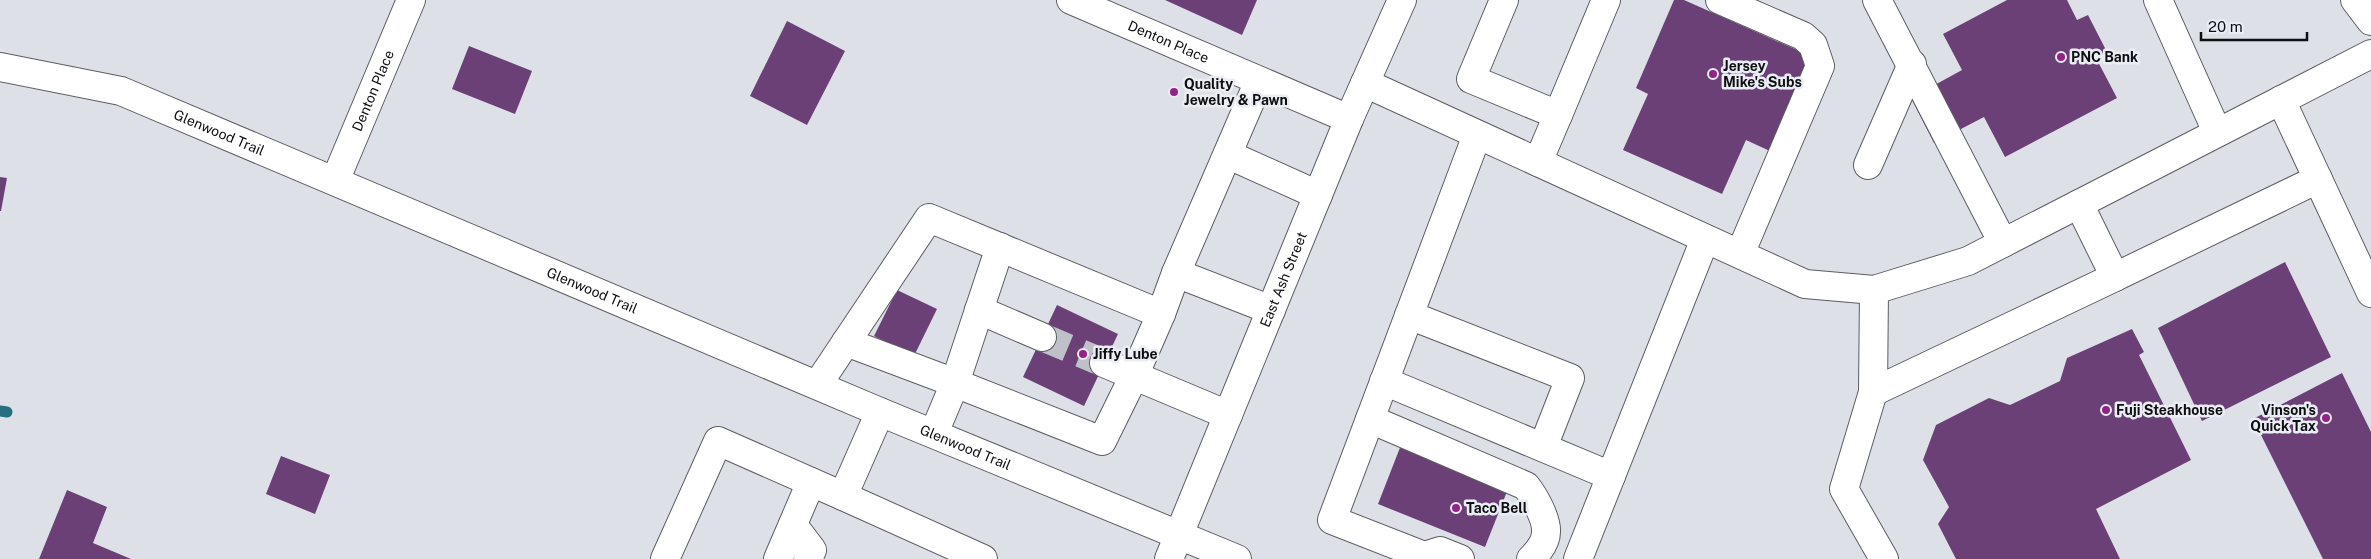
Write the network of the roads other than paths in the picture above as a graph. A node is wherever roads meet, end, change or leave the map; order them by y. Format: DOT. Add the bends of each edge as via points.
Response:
graph roads {
  1 [pos="411,0"];
  2 [pos="1071,0"];
  3 [pos="1402,0"];
  4 [pos="1504,0"];
  5 [pos="1606,0"];
  6 [pos="1720,0"];
  7 [pos="1877,0"];
  8 [pos="2158,0"];
  9 [pos="2355,0"];
  10 [pos="2371,20"];
  11 [pos="2371,54"];
  12 [pos="1912,64"];
  13 [pos="0,67"];
  14 [pos="1259,80"];
  15 [pos="1365,83"];
  16 [pos="2281,100"];
  17 [pos="1558,115"];
  18 [pos="1349,119"];
  19 [pos="2217,132"];
  20 [pos="1477,135"];
  21 [pos="1229,155"];
  22 [pos="1538,162"];
  23 [pos="1868,165"];
  24 [pos="2318,179"];
  25 [pos="335,181"];
  26 [pos="1318,195"];
  27 [pos="2079,204"];
  28 [pos="1705,239"];
  29 [pos="2004,243"];
  30 [pos="1000,247"];
  31 [pos="1740,254"];
  32 [pos="1176,273"];
  33 [pos="2115,277"];
  34 [pos="1874,290"];
  35 [pos="2371,293"];
  36 [pos="979,310"];
  37 [pos="1271,310"];
  38 [pos="1161,314"];
  39 [pos="1409,315"];
  40 [pos="1042,337"];
  41 [pos="846,342"];
  42 [pos="1104,363"];
  43 [pos="1134,376"];
  44 [pos="1384,381"];
  45 [pos="955,383"];
  46 [pos="818,384"];
  47 [pos="1873,392"];
  48 [pos="880,412"];
  49 [pos="1228,415"];
  50 [pos="1370,418"];
  51 [pos="934,433"];
  52 [pos="1543,447"];
  53 [pos="1611,476"];
  54 [pos="811,482"];
  55 [pos="843,496"];
  56 [pos="793,525"];
  57 [pos="1174,547"];
  58 [pos="1428,557"];
  59 [pos="665,559"];
  60 [pos="778,559"];
  61 [pos="808,559"];
  62 [pos="983,559"];
  63 [pos="1237,559"];
  64 [pos="1460,559"];
  65 [pos="1531,559"];
  66 [pos="1578,559"];
  67 [pos="1884,559"];
  1 -- 25 [label="street, Denton Place"];
  2 -- 14 [label="street, Denton Place"];
  3 -- 15 [label="street, East Ash Street"];
  4 -- 17 [label="street" via="1471,78"];
  5 -- 17 [label="street"];
  6 -- 31 [label="street" via="1803,36 1813,45 1820,66"];
  7 -- 12 [label="street"];
  8 -- 19 [label="street"];
  9 -- 10 [label="street"];
  11 -- 16 [label="street"];
  12 -- 23 [label="street"];
  12 -- 29 [label="street"];
  13 -- 25 [label="street, Glenwood Trail" via="120,91"];
  14 -- 18 [label="street, Denton Place"];
  14 -- 21 [label="street"];
  15 -- 18 [label="street, East Ash Street"];
  15 -- 20 [label="street"];
  16 -- 19 [label="street"];
  16 -- 24 [label="street"];
  17 -- 22 [label="street"];
  18 -- 26 [label="street, East Ash Street"];
  19 -- 27 [label="street"];
  20 -- 22 [label="street"];
  20 -- 39 [label="street"];
  21 -- 26 [label="street"];
  21 -- 32 [label="street"];
  22 -- 28 [label="street"];
  24 -- 33 [label="street"];
  24 -- 35 [label="street"];
  25 -- 46 [label="street, Glenwood Trail"];
  26 -- 37 [label="street, East Ash Street"];
  27 -- 29 [label="street"];
  27 -- 33 [label="street"];
  28 -- 31 [label="street"];
  28 -- 53 [label="street"];
  29 -- 34 [label="street" via="1968,261"];
  30 -- 36 [label="street"];
  30 -- 38 [label="street"];
  30 -- 41 [label="street" via="929,218"];
  31 -- 34 [label="street" via="1806,284"];
  32 -- 37 [label="street"];
  32 -- 38 [label="street"];
  33 -- 47 [label="street"];
  34 -- 47 [label="street"];
  36 -- 40 [label="street"];
  36 -- 45 [label="street"];
  37 -- 49 [label="street, East Ash Street"];
  38 -- 43 [label="street"];
  39 -- 44 [label="street"];
  39 -- 52 [label="street" via="1570,378"];
  41 -- 45 [label="street"];
  41 -- 46 [label="street"];
  42 -- 43 [label="street"];
  43 -- 45 [label="street" via="1102,441"];
  43 -- 49 [label="street"];
  44 -- 50 [label="street"];
  44 -- 52 [label="street"];
  45 -- 51 [label="street"];
  46 -- 48 [label="street, Glenwood Trail"];
  47 -- 67 [label="street" via="1844,489"];
  48 -- 51 [label="street, Glenwood Trail"];
  48 -- 55 [label="street"];
  49 -- 57 [label="street, East Ash Street"];
  50 -- 58 [label="street" via="1332,520"];
  50 -- 65 [label="street" via="1526,486 1536,500 1546,532 1539,551"];
  51 -- 57 [label="street, Glenwood Trail"];
  52 -- 53 [label="street"];
  53 -- 66 [label="street"];
  54 -- 55 [label="street"];
  54 -- 56 [label="street"];
  54 -- 59 [label="street" via="718,441"];
  55 -- 62 [label="street"];
  56 -- 60 [label="street"];
  56 -- 61 [label="street" via="812,550"];
  57 -- 63 [label="street, Glenwood Trail"];
  58 -- 64 [label="street" via="1440,551"];
}
